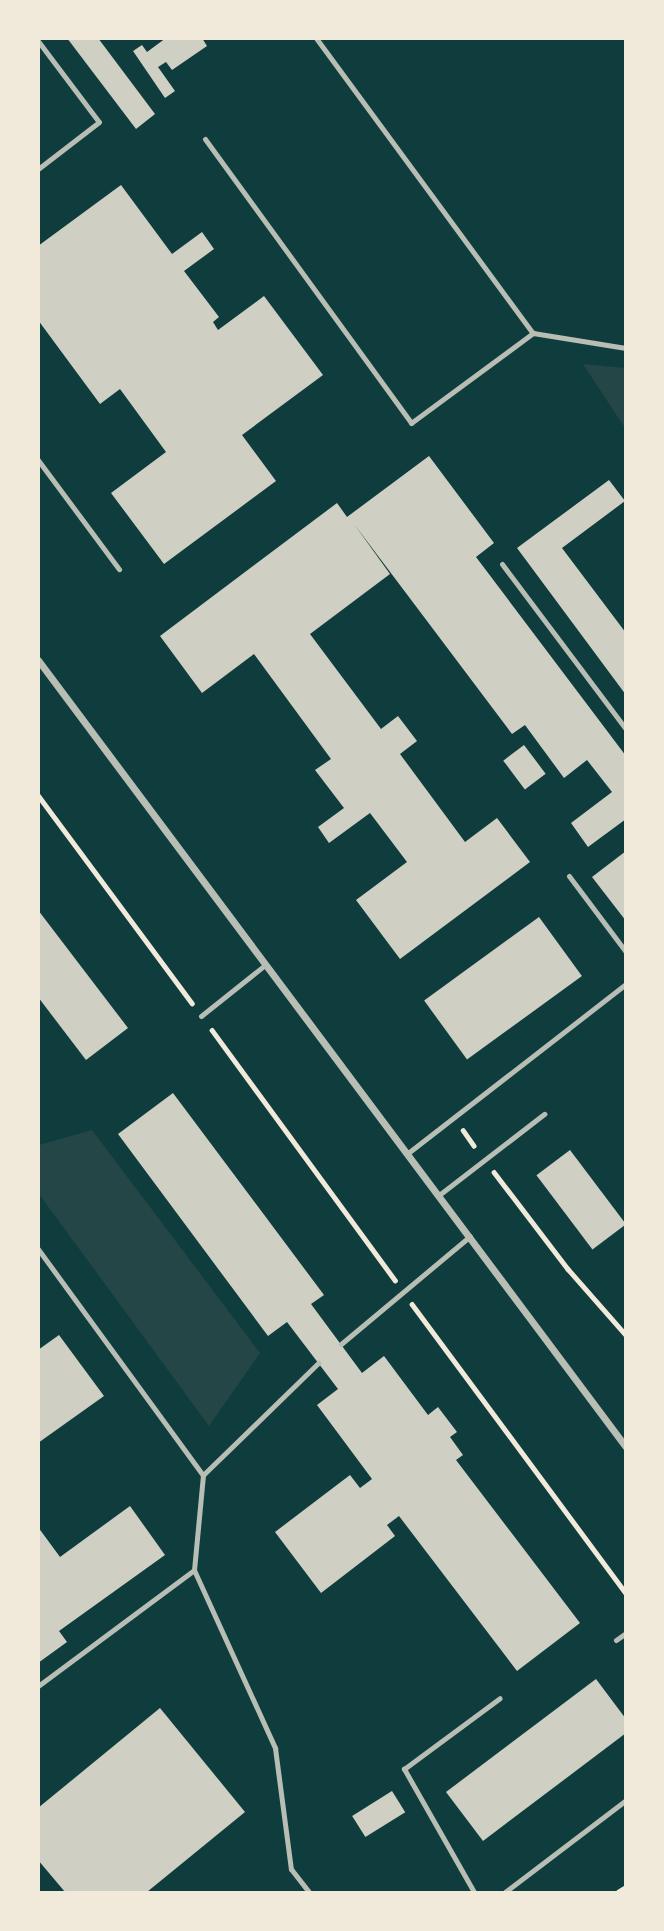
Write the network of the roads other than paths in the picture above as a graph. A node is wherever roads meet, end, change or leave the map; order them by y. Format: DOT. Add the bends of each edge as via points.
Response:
graph roads {
  1 [pos="316,38"];
  2 [pos="38,41"];
  3 [pos="205,139"];
  4 [pos="38,169"];
  5 [pos="533,333"];
  6 [pos="625,348"];
  7 [pos="38,460"];
  8 [pos="502,564"];
  9 [pos="119,569"];
  10 [pos="38,660"];
  11 [pos="625,729"];
  12 [pos="569,876"];
  13 [pos="625,952"];
  14 [pos="265,965"];
  15 [pos="625,984"];
  16 [pos="201,1016"];
  17 [pos="544,1114"];
  18 [pos="408,1153"];
  19 [pos="439,1195"];
  20 [pos="470,1236"];
  21 [pos="38,1249"];
  22 [pos="341,1344"];
  23 [pos="318,1363"];
  24 [pos="625,1447"];
  25 [pos="203,1475"];
  26 [pos="194,1570"];
  27 [pos="625,1633"];
  28 [pos="616,1640"];
  29 [pos="38,1686"];
  30 [pos="500,1698"];
  31 [pos="625,1800"];
  32 [pos="309,1892"];
  33 [pos="474,1892"];
  34 [pos="505,1892"];
  1 -- 5 [label="lane"];
  2 -- 4 [label="lane" via="99,122"];
  3 -- 5 [label="lane" via="411,423"];
  5 -- 6 [label="lane"];
  7 -- 9 [label="lane"];
  8 -- 11 [label="lane"];
  10 -- 14 [label="street"];
  12 -- 13 [label="lane"];
  14 -- 16 [label="lane"];
  14 -- 18 [label="street"];
  15 -- 18 [label="lane"];
  17 -- 19 [label="lane"];
  18 -- 19 [label="street"];
  19 -- 20 [label="street"];
  20 -- 22 [label="lane" via="401,1289"];
  20 -- 24 [label="street"];
  21 -- 25 [label="lane"];
  23 -- 25 [label="lane"];
  25 -- 26 [label="lane"];
  26 -- 29 [label="lane"];
  26 -- 32 [label="lane" via="275,1748 290,1869"];
  27 -- 28 [label="lane"];
  30 -- 33 [label="lane" via="404,1769"];
  31 -- 34 [label="lane"];
}
